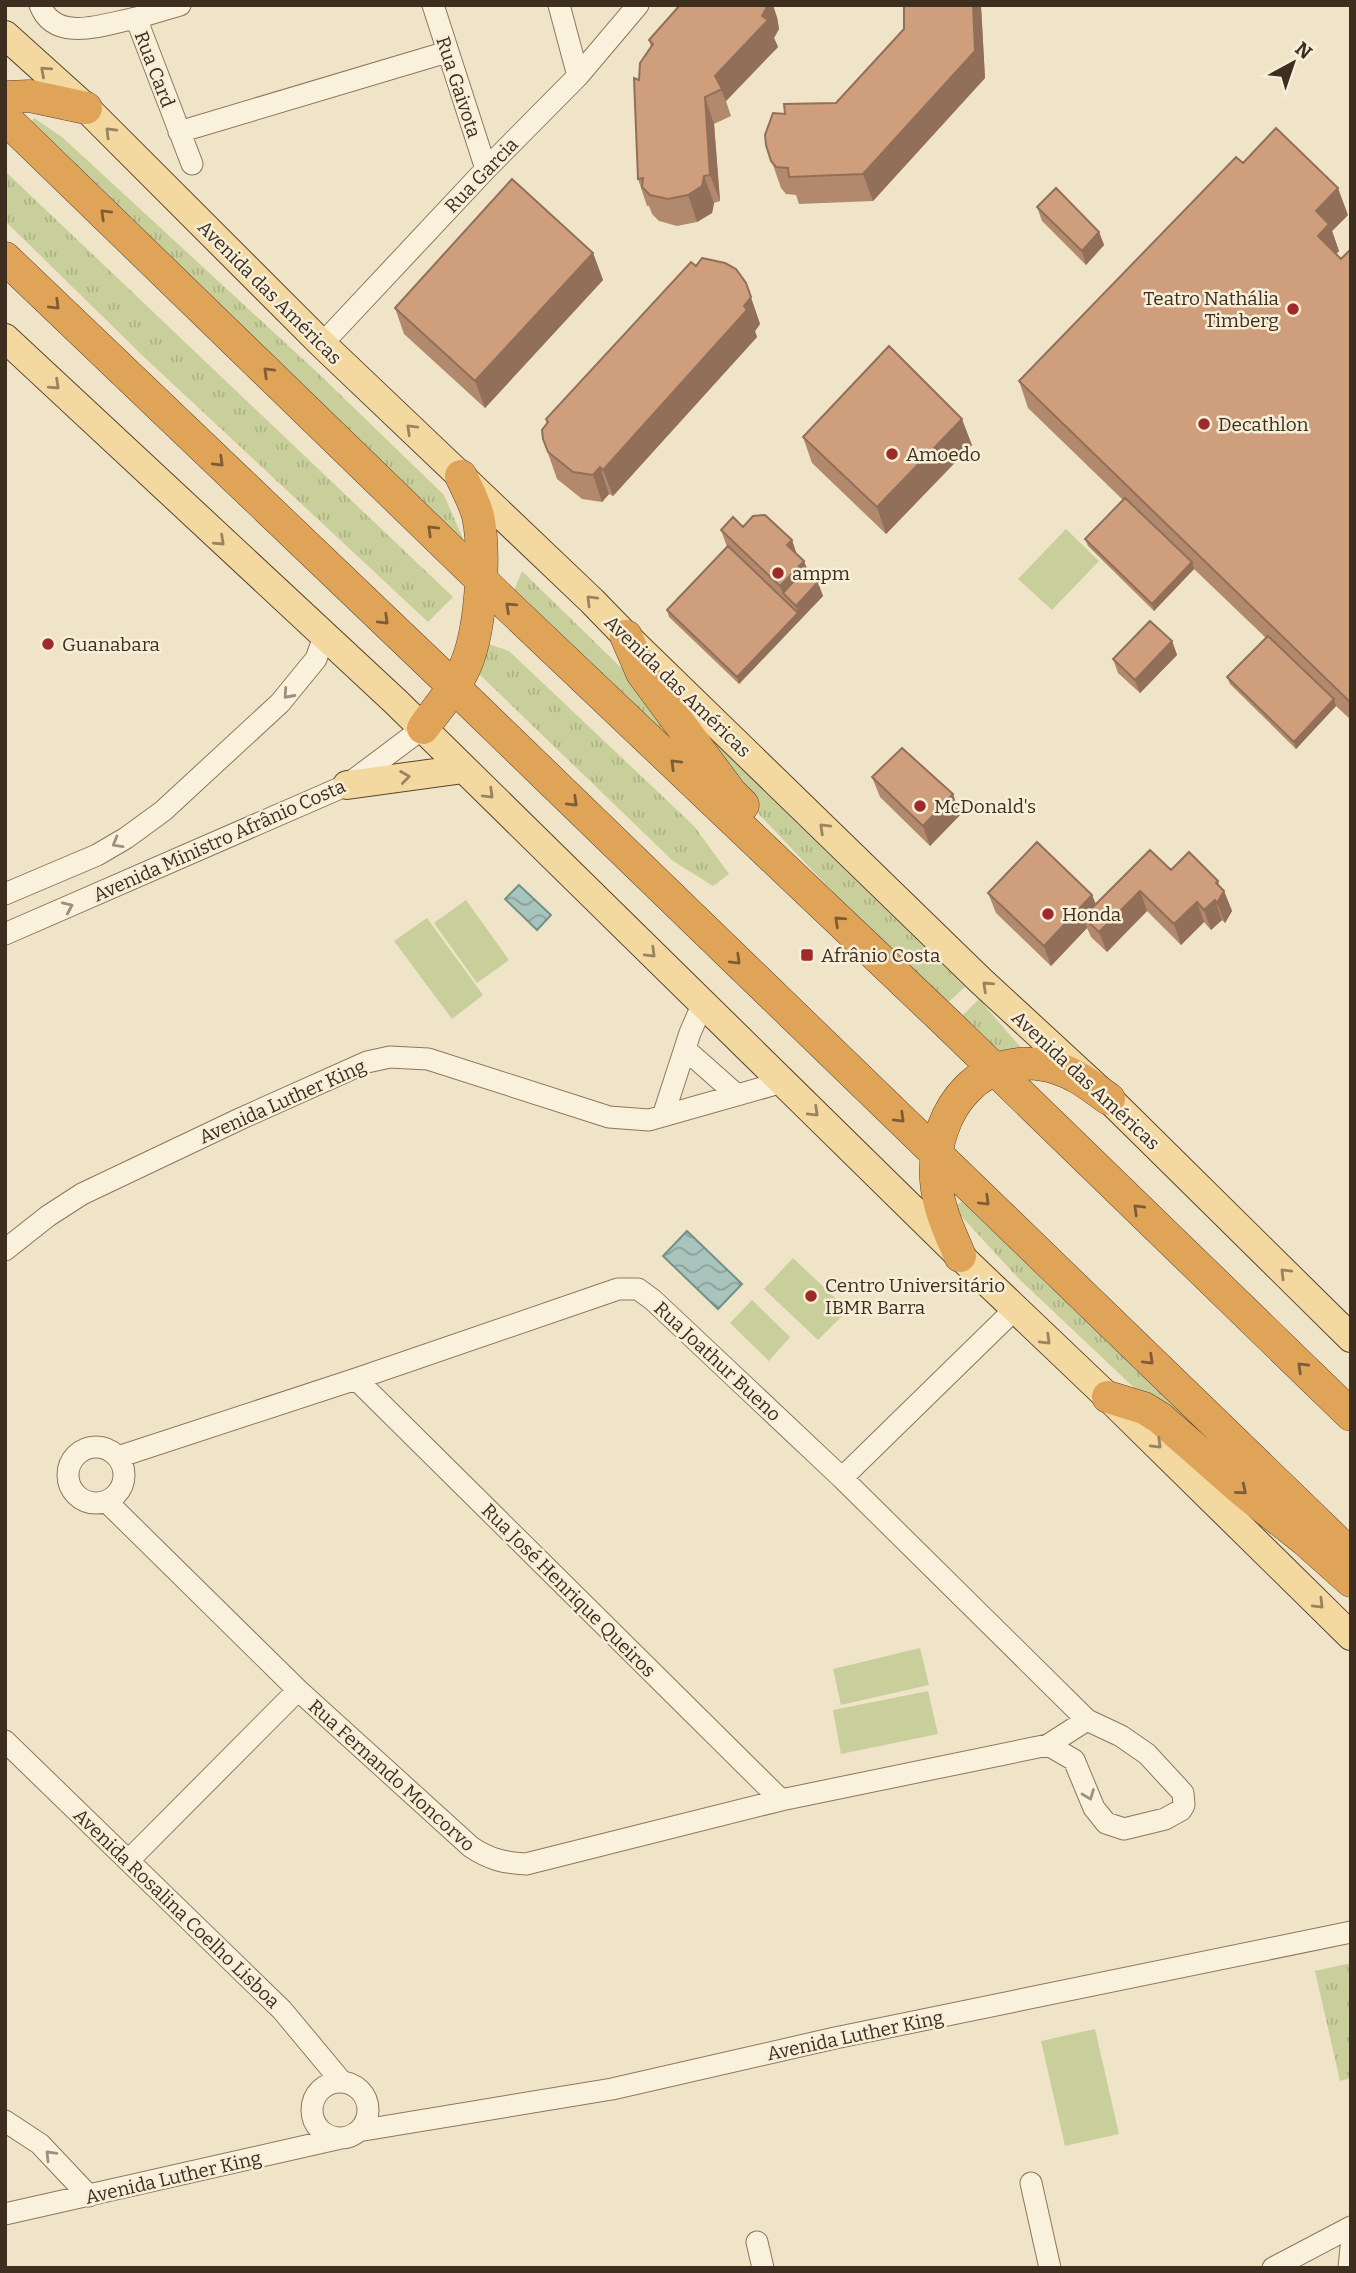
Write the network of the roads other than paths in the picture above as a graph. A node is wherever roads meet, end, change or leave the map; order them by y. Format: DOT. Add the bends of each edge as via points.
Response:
graph roads {
  1 [pos="40,5"];
  2 [pos="180,5"];
  3 [pos="433,5"];
  4 [pos="559,5"];
  5 [pos="638,5"];
  6 [pos="136,18"];
  7 [pos="5,35"];
  8 [pos="447,52"];
  9 [pos="578,76"];
  10 [pos="5,97"];
  11 [pos="86,108"];
  12 [pos="5,118"];
  13 [pos="178,132"];
  14 [pos="192,164"];
  15 [pos="486,169"];
  16 [pos="5,258"];
  17 [pos="5,338"];
  18 [pos="321,344"];
  19 [pos="461,476"];
  20 [pos="481,578"];
  21 [pos="626,636"];
  22 [pos="324,637"];
  23 [pos="453,686"];
  24 [pos="423,729"];
  25 [pos="464,769"];
  26 [pos="347,785"];
  27 [pos="806,890"];
  28 [pos="5,894"];
  29 [pos="5,934"];
  30 [pos="703,1003"];
  31 [pos="685,1049"];
  32 [pos="996,1069"];
  33 [pos="783,1082"];
  34 [pos="737,1095"];
  35 [pos="1109,1099"];
  36 [pos="663,1116"];
  37 [pos="936,1154"];
  38 [pos="5,1250"];
  39 [pos="960,1256"];
  40 [pos="1014,1310"];
  41 [pos="1351,1338"];
  42 [pos="356,1379"];
  43 [pos="1108,1397"];
  44 [pos="1351,1415"];
  45 [pos="118,1457"];
  46 [pos="842,1478"];
  47 [pos="106,1501"];
  48 [pos="1351,1555"];
  49 [pos="1351,1581"];
  50 [pos="1351,1636"];
  51 [pos="298,1690"];
  52 [pos="1087,1720"];
  53 [pos="5,1741"];
  54 [pos="1048,1745"];
  55 [pos="781,1800"];
  56 [pos="130,1860"];
  57 [pos="1351,1932"];
  58 [pos="342,2082"];
  59 [pos="5,2121"];
  60 [pos="349,2135"];
  61 [pos="1031,2183"];
  62 [pos="89,2196"];
  63 [pos="5,2208"];
  64 [pos="6,2213"];
  65 [pos="1351,2227"];
  66 [pos="757,2242"];
  67 [pos="1351,2247"];
  68 [pos="763,2268"];
  69 [pos="1050,2268"];
  70 [pos="1273,2268"];
  71 [pos="1349,2268"];
  1 -- 6 [label="street" via="44,15 71,30"];
  2 -- 6 [label="street, Rua Card"];
  3 -- 8 [label="street, Rua Gaivota"];
  4 -- 9 [label="street"];
  5 -- 9 [label="street, Rua Garcia"];
  6 -- 13 [label="street, Rua Card"];
  11 -- 7 [label="main road, Avenida das Américas, one-way"];
  8 -- 13 [label="street"];
  8 -- 15 [label="street, Rua Gaivota"];
  9 -- 15 [label="street, Rua Garcia"];
  10 -- 11 [label="highway" via="30,96"];
  18 -- 11 [label="main road, Avenida das Américas, one-way"];
  20 -- 12 [label="highway, one-way"];
  13 -- 14 [label="street, Rua Card"];
  15 -- 18 [label="street, Rua Garcia"];
  16 -- 23 [label="highway, one-way"];
  17 -- 22 [label="main road, one-way"];
  19 -- 18 [label="main road, Avenida das Américas, one-way"];
  19 -- 20 [label="highway" via="478,518"];
  21 -- 19 [label="main road, Avenida das Américas, one-way"];
  20 -- 23 [label="highway" via="474,631 464,669"];
  27 -- 20 [label="highway, one-way"];
  21 -- 27 [label="highway" via="642,673 731,793 777,840"];
  35 -- 21 [label="main road, Avenida das Américas, one-way"];
  22 -- 24 [label="main road"];
  22 -- 28 [label="street, Avenida Ministro Afrânio Costa, one-way" via="316,659 281,703 163,811 97,855"];
  23 -- 24 [label="highway"];
  23 -- 37 [label="highway, one-way"];
  24 -- 25 [label="main road"];
  24 -- 26 [label="street, Avenida Ministro Afrânio Costa"];
  26 -- 25 [label="main road, one-way"];
  25 -- 30 [label="main road, one-way"];
  29 -- 26 [label="street, Avenida Ministro Afrânio Costa, one-way"];
  32 -- 27 [label="highway, one-way"];
  30 -- 31 [label="street"];
  30 -- 33 [label="main road"];
  31 -- 34 [label="street"];
  31 -- 36 [label="street"];
  32 -- 35 [label="highway" via="1028,1063 1060,1069"];
  32 -- 37 [label="highway" via="960,1095 950,1110"];
  44 -- 32 [label="highway, one-way"];
  33 -- 34 [label="street, Avenida Luther King"];
  33 -- 39 [label="main road, one-way"];
  34 -- 36 [label="street, Avenida Luther King"];
  41 -- 35 [label="main road, Avenida das Américas, one-way"];
  36 -- 38 [label="street, Avenida Luther King" via="649,1120 609,1117 428,1059 390,1057 367,1062 82,1194"];
  37 -- 39 [label="highway" via="941,1208"];
  37 -- 48 [label="highway, one-way"];
  39 -- 40 [label="main road"];
  40 -- 43 [label="main road, one-way"];
  40 -- 46 [label="street"];
  42 -- 45 [label="street, Rua Joathur Bueno"];
  42 -- 46 [label="street, Rua Joathur Bueno" via="629,1288 653,1300"];
  42 -- 55 [label="street, Rua José Henrique Queiros"];
  43 -- 49 [label="highway, one-way" via="1160,1418"];
  43 -- 50 [label="main road, one-way"];
  45 -- 47 [label="street" via="123,1482"];
  45 -- 47 [label="street, Rua Fernando Moncorvo" via="103,1448 87,1449 74,1458 68,1475 81,1498"];
  46 -- 52 [label="street, Rua Joathur Bueno"];
  47 -- 51 [label="street, Rua Fernando Moncorvo"];
  51 -- 55 [label="street, Rua Fernando Moncorvo" via="471,1847 503,1863 526,1864"];
  51 -- 56 [label="street"];
  52 -- 54 [label="street, Rua Fernando Moncorvo"];
  54 -- 52 [label="street, one-way" via="1074,1760 1094,1808 1106,1824 1124,1829 1166,1819 1181,1810 1183,1793 1147,1754"];
  53 -- 56 [label="street, Avenida Rosalina Coelho Lisboa"];
  54 -- 55 [label="street, Rua Fernando Moncorvo"];
  56 -- 58 [label="street, Avenida Rosalina Coelho Lisboa" via="282,2010"];
  57 -- 60 [label="street, Avenida Luther King" via="835,2038 612,2089"];
  58 -- 60 [label="street" via="365,2097 368,2116"];
  58 -- 60 [label="street" via="318,2092 312,2109 323,2132"];
  62 -- 59 [label="street, one-way" via="40,2144"];
  60 -- 62 [label="street, Avenida Luther King"];
  61 -- 69 [label="street"];
  62 -- 64 [label="street, Avenida Luther King"];
  63 -- 64 [label="street"];
  65 -- 70 [label="street"];
  66 -- 68 [label="street"];
  67 -- 71 [label="street"];
}
